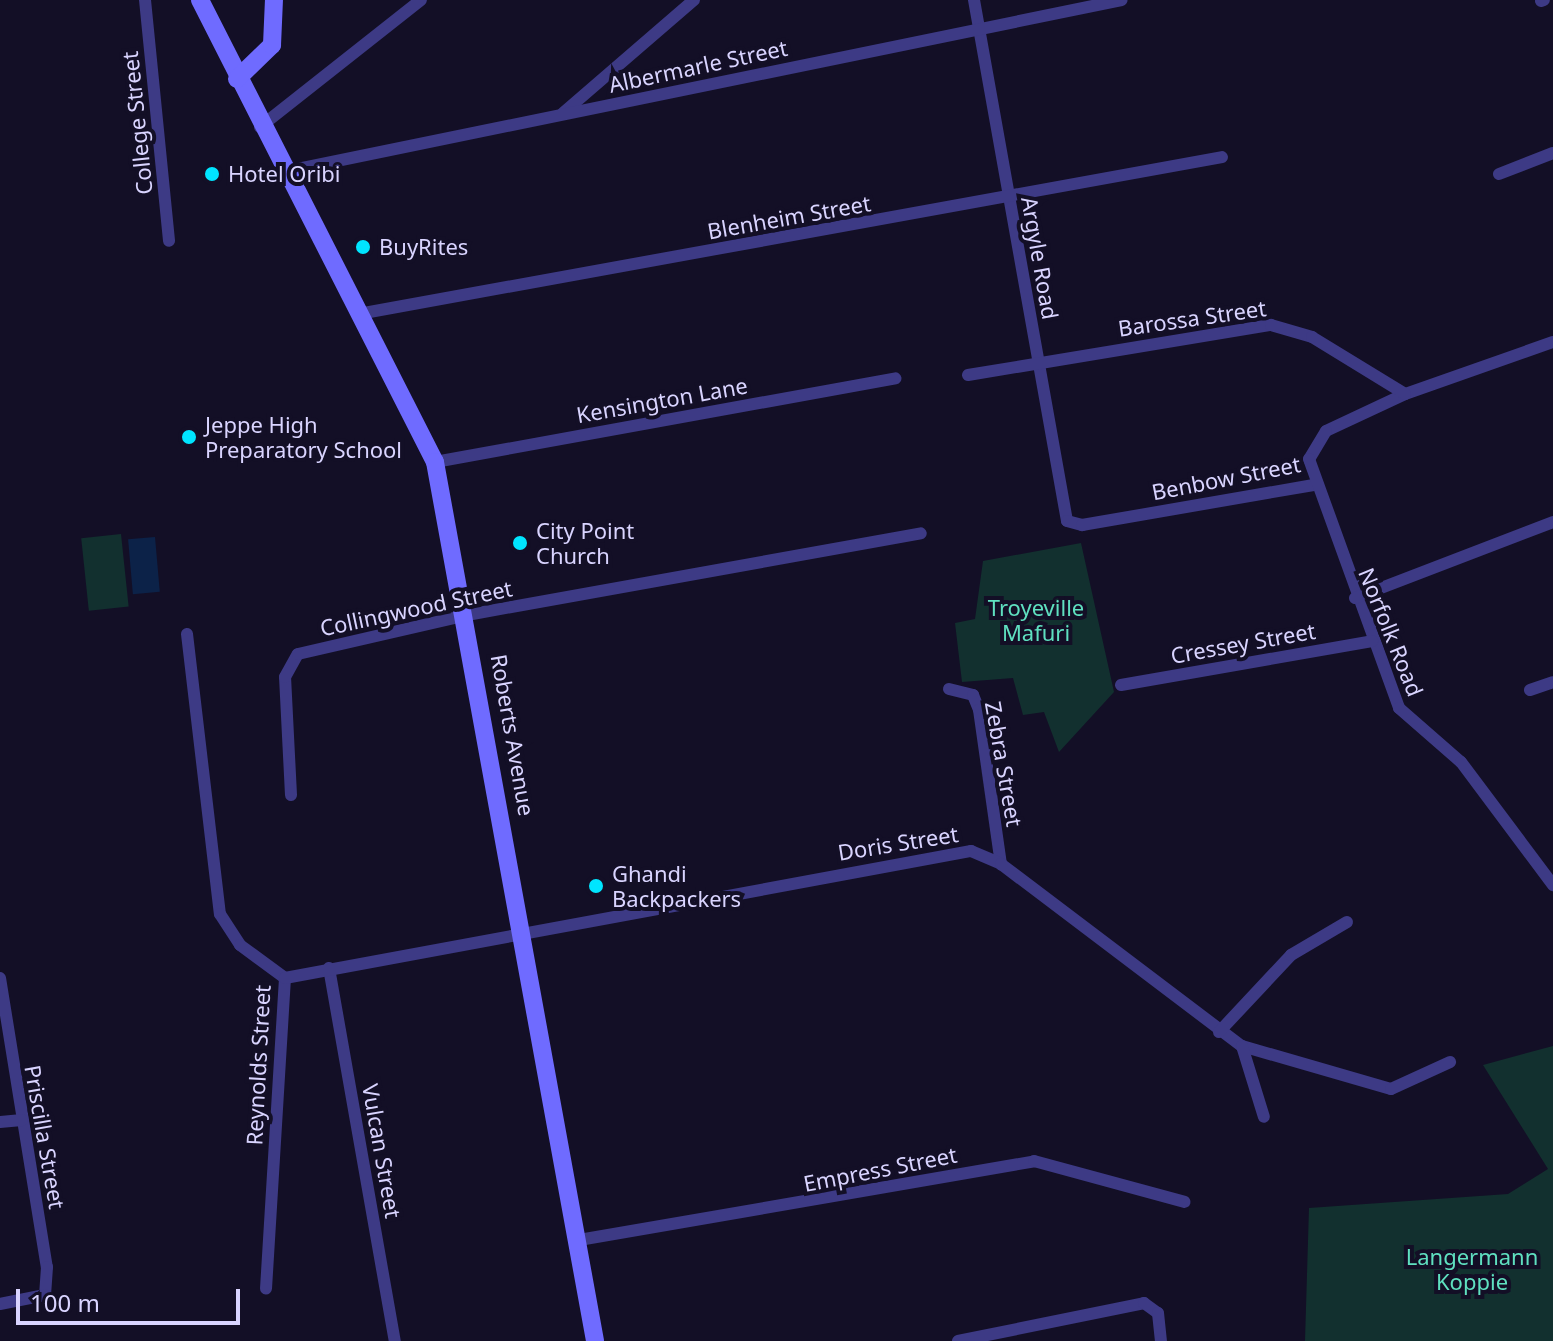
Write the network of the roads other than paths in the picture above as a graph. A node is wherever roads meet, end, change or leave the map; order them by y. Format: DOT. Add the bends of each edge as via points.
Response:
graph roads {
  1 [pos="145,0"];
  2 [pos="200,0"];
  3 [pos="274,0"];
  4 [pos="421,0"];
  5 [pos="694,0"];
  6 [pos="974,0"];
  7 [pos="1122,0"];
  8 [pos="979,29"];
  9 [pos="237,79"];
  10 [pos="561,115"];
  11 [pos="260,127"];
  12 [pos="1553,153"];
  13 [pos="1222,157"];
  14 [pos="283,172"];
  15 [pos="1499,174"];
  16 [pos="1008,196"];
  17 [pos="169,241"];
  18 [pos="364,313"];
  19 [pos="1553,342"];
  20 [pos="1039,363"];
  21 [pos="968,375"];
  22 [pos="895,378"];
  23 [pos="1405,394"];
  24 [pos="435,462"];
  25 [pos="1314,485"];
  26 [pos="1061,494"];
  27 [pos="1553,522"];
  28 [pos="921,533"];
  29 [pos="1355,598"];
  30 [pos="467,615"];
  31 [pos="187,634"];
  32 [pos="1372,641"];
  33 [pos="1553,682"];
  34 [pos="1121,685"];
  35 [pos="949,689"];
  36 [pos="1530,690"];
  37 [pos="291,795"];
  38 [pos="1001,864"];
  39 [pos="1553,885"];
  40 [pos="1347,922"];
  41 [pos="523,929"];
  42 [pos="329,968"];
  43 [pos="0,978"];
  44 [pos="285,978"];
  45 [pos="1219,1032"];
  46 [pos="1242,1046"];
  47 [pos="1450,1062"];
  48 [pos="1264,1117"];
  49 [pos="22,1120"];
  50 [pos="0,1122"];
  51 [pos="1185,1202"];
  52 [pos="579,1240"];
  53 [pos="266,1288"];
  54 [pos="0,1304"];
  55 [pos="395,1341"];
  56 [pos="595,1341"];
  57 [pos="958,1341"];
  58 [pos="1161,1341"];
  1 -- 17 [label="street, College Street"];
  2 -- 9 [label="main road, Roberts Avenue"];
  3 -- 9 [label="main road" via="272,45"];
  4 -- 11 [label="street"];
  5 -- 10 [label="street"];
  6 -- 8 [label="street, Argyle Road"];
  7 -- 8 [label="street, Albermarle Street"];
  8 -- 10 [label="street, Albermarle Street"];
  8 -- 16 [label="street, Argyle Road"];
  9 -- 11 [label="main road, Roberts Avenue"];
  10 -- 14 [label="street, Albermarle Street"];
  11 -- 14 [label="main road, Roberts Avenue"];
  12 -- 15 [label="street"];
  13 -- 16 [label="street, Blenheim Street"];
  14 -- 18 [label="main road, Roberts Avenue"];
  16 -- 18 [label="street, Blenheim Street"];
  16 -- 20 [label="street, Argyle Road"];
  18 -- 24 [label="main road, Roberts Avenue"];
  19 -- 23 [label="street, Benbow Street"];
  20 -- 21 [label="street, Barossa Street"];
  20 -- 23 [label="street, Barossa Street" via="1271,325 1312,337"];
  20 -- 26 [label="street, Argyle Road"];
  22 -- 24 [label="street, Kensington Lane"];
  23 -- 25 [label="street, Benbow Street" via="1318,435 1309,449"];
  24 -- 30 [label="main road, Roberts Avenue"];
  25 -- 26 [label="street, Benbow Street" via="1082,525 1067,521"];
  25 -- 29 [label="street, Norfolk Road"];
  27 -- 29 [label="street"];
  28 -- 30 [label="street, Collingwood Street"];
  29 -- 32 [label="street, Norfolk Road"];
  30 -- 37 [label="street, Collingwood Street" via="293,659 285,677"];
  30 -- 41 [label="main road, Roberts Avenue"];
  31 -- 44 [label="street, Reynolds Street" via="220,914 240,945"];
  32 -- 34 [label="street, Cressey Street"];
  32 -- 39 [label="street, Norfolk Road" via="1405,717 1461,762"];
  33 -- 36 [label="street"];
  35 -- 38 [label="street, Zebra Street" via="964,689 979,710"];
  38 -- 41 [label="street, Doris Street" via="971,851 943,854"];
  38 -- 45 [label="street, Doris Street"];
  40 -- 45 [label="street" via="1291,955"];
  41 -- 42 [label="street, Doris Street"];
  41 -- 52 [label="main road, Roberts Avenue"];
  42 -- 44 [label="street, Doris Street"];
  42 -- 55 [label="street, Vulcan Street"];
  43 -- 49 [label="street, Priscilla Street"];
  44 -- 53 [label="street, Reynolds Street"];
  45 -- 46 [label="street, Doris Street"];
  46 -- 47 [label="street, Doris Street" via="1391,1089"];
  46 -- 48 [label="street"];
  49 -- 50 [label="street"];
  49 -- 54 [label="street, Priscilla Street" via="47,1267 38,1299"];
  51 -- 52 [label="street, Empress Street" via="1034,1161"];
  52 -- 56 [label="main road, Roberts Avenue"];
  57 -- 58 [label="street" via="1129,1304 1150,1304 1158,1313"];
}
